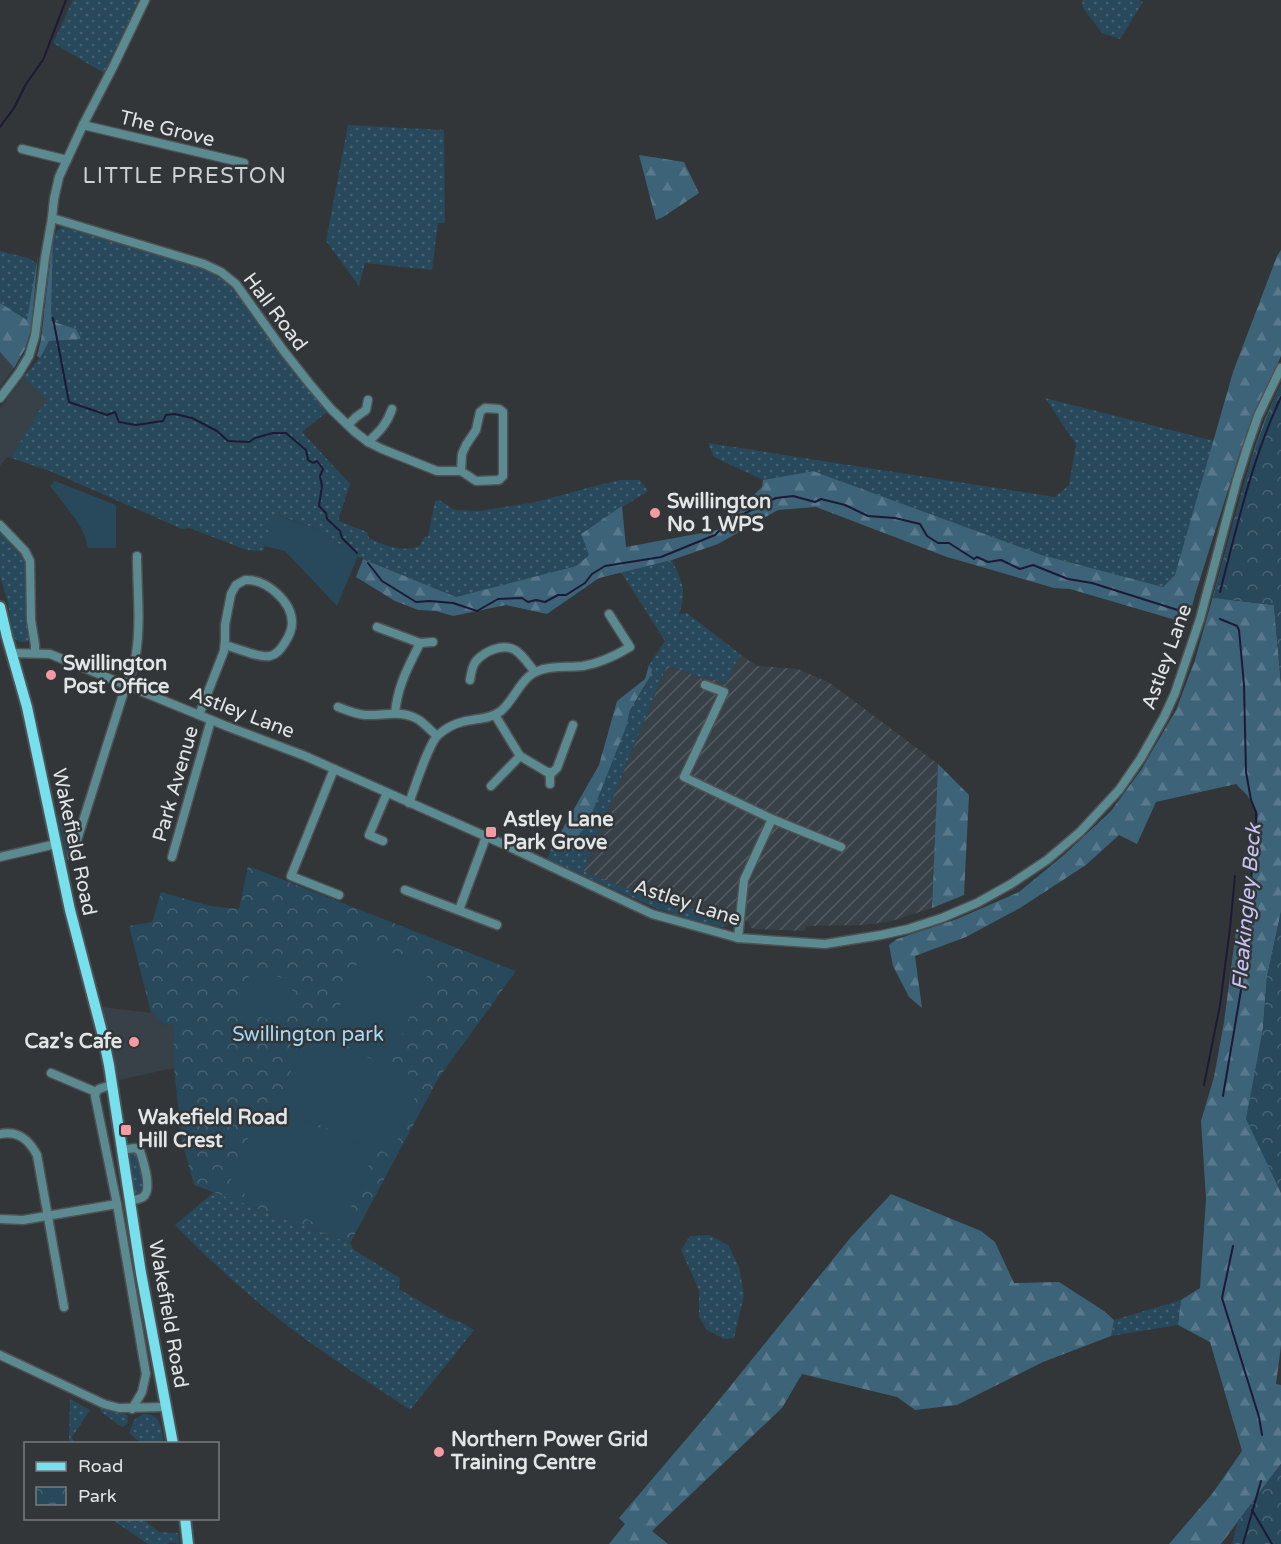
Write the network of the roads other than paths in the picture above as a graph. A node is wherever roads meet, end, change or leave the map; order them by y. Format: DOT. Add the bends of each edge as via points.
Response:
graph roads {
  1 [pos="145,0"];
  2 [pos="83,125"];
  3 [pos="22,148"];
  4 [pos="67,160"];
  5 [pos="244,164"];
  6 [pos="52,218"];
  7 [pos="1281,369"];
  8 [pos="0,398"];
  9 [pos="368,400"];
  10 [pos="392,409"];
  11 [pos="348,425"];
  12 [pos="368,442"];
  13 [pos="461,471"];
  14 [pos="0,525"];
  15 [pos="137,556"];
  16 [pos="0,607"];
  17 [pos="609,614"];
  18 [pos="377,627"];
  19 [pos="3,638"];
  20 [pos="433,642"];
  21 [pos="420,643"];
  22 [pos="225,645"];
  23 [pos="11,653"];
  24 [pos="35,653"];
  25 [pos="535,672"];
  26 [pos="470,680"];
  27 [pos="126,685"];
  28 [pos="705,685"];
  29 [pos="338,707"];
  30 [pos="395,713"];
  31 [pos="199,715"];
  32 [pos="495,716"];
  33 [pos="212,720"];
  34 [pos="573,725"];
  35 [pos="436,736"];
  36 [pos="520,756"];
  37 [pos="334,769"];
  38 [pos="550,772"];
  39 [pos="550,784"];
  40 [pos="491,786"];
  41 [pos="387,793"];
  42 [pos="409,803"];
  43 [pos="772,819"];
  44 [pos="486,837"];
  45 [pos="383,841"];
  46 [pos="56,844"];
  47 [pos="841,848"];
  48 [pos="0,857"];
  49 [pos="172,857"];
  50 [pos="67,864"];
  51 [pos="405,890"];
  52 [pos="339,895"];
  53 [pos="459,910"];
  54 [pos="497,925"];
  55 [pos="738,938"];
  56 [pos="51,1073"];
  57 [pos="111,1085"];
  58 [pos="96,1092"];
  59 [pos="0,1134"];
  60 [pos="121,1150"];
  61 [pos="129,1200"];
  62 [pos="117,1204"];
  63 [pos="47,1215"];
  64 [pos="0,1219"];
  65 [pos="64,1307"];
  66 [pos="0,1355"];
  67 [pos="166,1407"];
  68 [pos="132,1409"];
  69 [pos="172,1442"];
  70 [pos="185,1520"];
  71 [pos="188,1544"];
  1 -- 2 [label="street"];
  2 -- 4 [label="street"];
  2 -- 5 [label="street, The Grove"];
  3 -- 4 [label="street"];
  4 -- 6 [label="street" via="59,177"];
  6 -- 8 [label="street" via="33,346"];
  6 -- 11 [label="street, Hall Road" via="204,264 226,275 240,288 309,383"];
  7 -- 55 [label="street, Astley Lane" via="1248,445 1200,619 1175,693 1141,758 1119,790 1080,832 1003,889 908,929 825,944"];
  9 -- 11 [label="street" via="366,410"];
  10 -- 12 [label="street" via="383,428"];
  11 -- 12 [label="street, Hall Road"];
  12 -- 13 [label="street, Hall Road" via="437,471"];
  13 -- 13 [label="street" via="477,481 502,478 500,409 484,408 480,412 477,430 462,454"];
  14 -- 24 [label="street" via="30,561"];
  15 -- 27 [label="street" via="138,632 133,669"];
  16 -- 19 [label="main road, Wakefield Road"];
  17 -- 25 [label="street" via="631,649 601,662"];
  18 -- 21 [label="street"];
  19 -- 23 [label="main road, Wakefield Road"];
  20 -- 21 [label="street"];
  21 -- 30 [label="street" via="402,678"];
  22 -- 22 [label="street" via="231,594 240,582 260,582 285,603 291,614 291,627 276,654 265,656"];
  22 -- 31 [label="street"];
  23 -- 24 [label="street, Astley Lane"];
  23 -- 46 [label="main road, Wakefield Road" via="27,707"];
  24 -- 27 [label="street, Astley Lane" via="50,654"];
  25 -- 26 [label="street" via="515,650 502,647 478,659"];
  25 -- 32 [label="street"];
  27 -- 31 [label="street, Astley Lane"];
  27 -- 50 [label="street"];
  28 -- 43 [label="street" via="724,692 684,777"];
  29 -- 30 [label="street" via="362,715"];
  30 -- 35 [label="street" via="418,720"];
  31 -- 33 [label="street, Astley Lane"];
  32 -- 35 [label="street" via="450,726"];
  32 -- 36 [label="street"];
  33 -- 37 [label="street, Astley Lane"];
  33 -- 49 [label="street, Park Avenue"];
  34 -- 38 [label="street" via="557,768"];
  35 -- 42 [label="street"];
  36 -- 38 [label="street"];
  36 -- 40 [label="street"];
  37 -- 41 [label="street, Astley Lane"];
  37 -- 52 [label="street" via="291,876"];
  38 -- 39 [label="street"];
  41 -- 42 [label="street, Astley Lane"];
  41 -- 45 [label="street" via="369,835"];
  42 -- 44 [label="street, Astley Lane"];
  43 -- 47 [label="street"];
  43 -- 55 [label="street" via="744,880"];
  44 -- 53 [label="street"];
  44 -- 55 [label="street, Astley Lane" via="652,914"];
  46 -- 48 [label="street"];
  46 -- 50 [label="main road, Wakefield Road"];
  50 -- 57 [label="main road, Wakefield Road" via="70,910 103,1036"];
  51 -- 53 [label="street"];
  53 -- 54 [label="street"];
  56 -- 58 [label="street"];
  57 -- 58 [label="street"];
  57 -- 60 [label="main road, Wakefield Road"];
  58 -- 62 [label="street, Wakefield Road"];
  59 -- 63 [label="street" via="18,1134 33,1147"];
  60 -- 61 [label="main road, Wakefield Road"];
  60 -- 61 [label="street" via="140,1151 149,1187 142,1198"];
  61 -- 67 [label="main road, Wakefield Road"];
  62 -- 63 [label="street"];
  62 -- 68 [label="street, Wakefield Road" via="146,1374"];
  63 -- 64 [label="street"];
  63 -- 65 [label="street"];
  66 -- 68 [label="street" via="104,1404"];
  67 -- 68 [label="street"];
  67 -- 69 [label="main road, Wakefield Road"];
  70 -- 71 [label="main road"];
}
